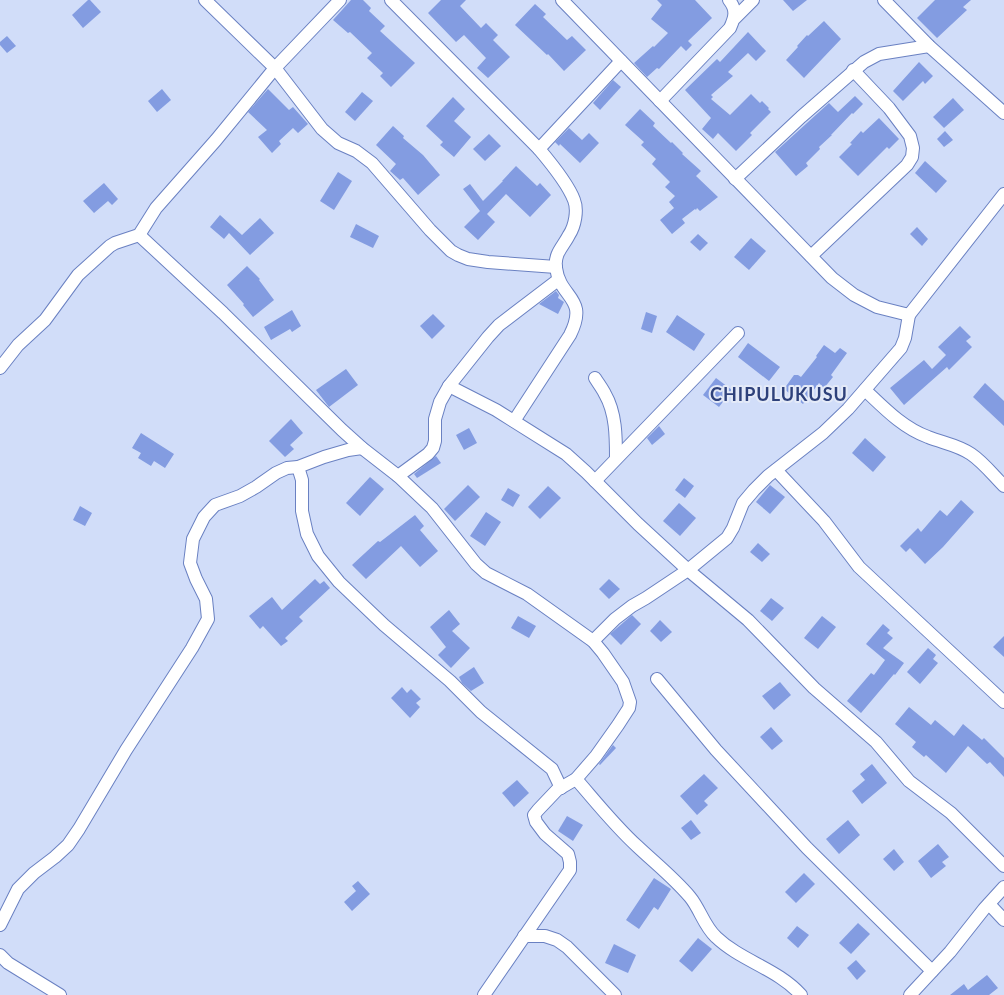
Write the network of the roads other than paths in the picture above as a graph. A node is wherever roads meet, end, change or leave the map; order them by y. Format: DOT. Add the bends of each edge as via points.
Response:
graph roads {
  1 [pos="205,0"];
  2 [pos="340,0"];
  3 [pos="391,0"];
  4 [pos="562,0"];
  5 [pos="729,0"];
  6 [pos="753,0"];
  7 [pos="884,0"];
  8 [pos="735,18"];
  9 [pos="929,46"];
  10 [pos="621,61"];
  11 [pos="275,68"];
  12 [pos="853,70"];
  13 [pos="660,101"];
  14 [pos="1004,113"];
  15 [pos="539,149"];
  16 [pos="735,179"];
  17 [pos="1004,194"];
  18 [pos="139,235"];
  19 [pos="811,256"];
  20 [pos="556,267"];
  21 [pos="558,280"];
  22 [pos="909,315"];
  23 [pos="738,333"];
  24 [pos="0,368"];
  25 [pos="595,378"];
  26 [pos="449,386"];
  27 [pos="865,390"];
  28 [pos="514,422"];
  29 [pos="362,448"];
  30 [pos="616,458"];
  31 [pos="298,467"];
  32 [pos="776,470"];
  33 [pos="398,476"];
  34 [pos="595,481"];
  35 [pos="1004,486"];
  36 [pos="688,570"];
  37 [pos="593,641"];
  38 [pos="657,679"];
  39 [pos="1004,702"];
  40 [pos="576,779"];
  41 [pos="561,788"];
  42 [pos="1004,866"];
  43 [pos="1004,887"];
  44 [pos="989,904"];
  45 [pos="1004,920"];
  46 [pos="0,925"];
  47 [pos="524,936"];
  48 [pos="0,955"];
  49 [pos="932,971"];
  50 [pos="60,995"];
  51 [pos="484,995"];
  52 [pos="615,995"];
  53 [pos="801,995"];
  54 [pos="910,995"];
  1 -- 11 [label="street"];
  2 -- 11 [label="street"];
  3 -- 15 [label="street"];
  4 -- 10 [label="street"];
  5 -- 8 [label="street" via="733,5"];
  6 -- 8 [label="street"];
  7 -- 9 [label="street"];
  8 -- 13 [label="street" via="730,28"];
  9 -- 12 [label="street" via="879,54"];
  9 -- 14 [label="street"];
  10 -- 13 [label="street"];
  10 -- 15 [label="street"];
  11 -- 18 [label="street" via="156,208"];
  11 -- 20 [label="street" via="322,129 338,143 356,150 372,163 451,251 468,259"];
  12 -- 16 [label="street"];
  12 -- 19 [label="street" via="889,108 910,136 912,158"];
  13 -- 16 [label="street"];
  15 -- 20 [label="street" via="570,191 576,208 570,234 556,255"];
  16 -- 19 [label="street"];
  17 -- 22 [label="street"];
  18 -- 24 [label="street" via="110,246 78,275 45,320 18,345"];
  18 -- 29 [label="street"];
  19 -- 22 [label="street" via="832,278 854,295 877,307"];
  20 -- 21 [label="street"];
  21 -- 26 [label="street" via="499,325"];
  21 -- 28 [label="street" via="575,304 576,323"];
  22 -- 27 [label="street" via="901,348"];
  23 -- 30 [label="street"];
  25 -- 30 [label="street" via="612,410"];
  26 -- 28 [label="street"];
  26 -- 33 [label="street" via="435,418 433,448"];
  27 -- 32 [label="street" via="823,433"];
  27 -- 35 [label="street" via="909,428 972,454"];
  28 -- 34 [label="street" via="566,454"];
  29 -- 31 [label="street" via="324,457"];
  29 -- 33 [label="street"];
  30 -- 34 [label="street"];
  31 -- 41 [label="street" via="302,480 302,511 307,534 318,556 339,582 481,712 552,769"];
  31 -- 46 [label="street" via="276,473 240,496 215,505 204,517 193,539 190,563 206,599 208,619 72,840 18,889"];
  32 -- 36 [label="street" via="743,503 727,538"];
  32 -- 39 [label="street" via="824,521 859,567"];
  33 -- 37 [label="street" via="432,508 486,573 527,594"];
  34 -- 36 [label="street"];
  36 -- 37 [label="street" via="632,606"];
  36 -- 42 [label="street" via="748,620 814,688 876,742 909,781 950,813"];
  37 -- 40 [label="street" via="623,682 630,702 629,708 596,756"];
  38 -- 49 [label="street" via="716,750 807,848"];
  40 -- 41 [label="street"];
  40 -- 53 [label="street" via="637,846 692,898 703,921 716,937 735,952 768,970"];
  41 -- 47 [label="street" via="534,816 546,834 568,854 570,870"];
  43 -- 44 [label="street"];
  44 -- 45 [label="street"];
  44 -- 49 [label="street"];
  47 -- 51 [label="street"];
  47 -- 52 [label="street" via="545,936 557,940"];
  48 -- 50 [label="street" via="8,963"];
  49 -- 54 [label="street"];
}
